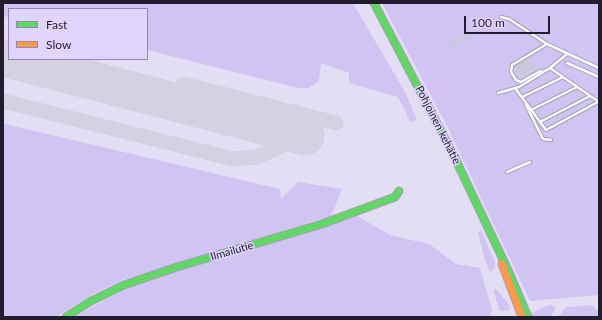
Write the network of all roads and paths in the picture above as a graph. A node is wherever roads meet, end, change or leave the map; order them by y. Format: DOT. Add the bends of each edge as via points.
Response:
graph roads {
  1 [pos="374,3"];
  2 [pos="501,17"];
  3 [pos="547,44"];
  4 [pos="567,54"];
  5 [pos="567,63"];
  6 [pos="550,68"];
  7 [pos="599,68"];
  8 [pos="544,72"];
  9 [pos="563,77"];
  10 [pos="599,77"];
  11 [pos="577,87"];
  12 [pos="515,88"];
  13 [pos="498,93"];
  14 [pos="590,96"];
  15 [pos="522,98"];
  16 [pos="598,102"];
  17 [pos="531,110"];
  18 [pos="540,122"];
  19 [pos="551,140"];
  20 [pos="530,162"];
  21 [pos="507,172"];
  22 [pos="398,191"];
  23 [pos="497,249"];
  24 [pos="66,317"];
  25 [pos="522,317"];
  26 [pos="528,317"];
  1 -- 23 [label="main road, Pohjoinen kehätie" via="453,154"];
  2 -- 3 [label="lane" via="509,19"];
  3 -- 4 [label="lane"];
  3 -- 8 [label="lane" via="512,64 511,72 516,80 521,82 540,71"];
  4 -- 6 [label="lane"];
  4 -- 7 [label="lane"];
  5 -- 10 [label="lane"];
  6 -- 8 [label="lane"];
  6 -- 9 [label="lane"];
  8 -- 12 [label="lane"];
  9 -- 11 [label="lane"];
  9 -- 15 [label="lane"];
  11 -- 14 [label="lane"];
  11 -- 17 [label="lane"];
  12 -- 13 [label="lane"];
  12 -- 15 [label="lane"];
  14 -- 16 [label="lane"];
  14 -- 18 [label="lane"];
  15 -- 17 [label="lane"];
  15 -- 19 [label="lane" via="543,139"];
  16 -- 18 [label="lane" via="546,130"];
  17 -- 18 [label="lane"];
  20 -- 21 [label="lane"];
  22 -- 24 [label="main road, Ilmailutie" via="395,198 322,224 131,283 91,301"];
  23 -- 25 [label="main road, Pohjoinen kehätie"];
  23 -- 26 [label="main road, Pohjoinen kehätie"];
}
